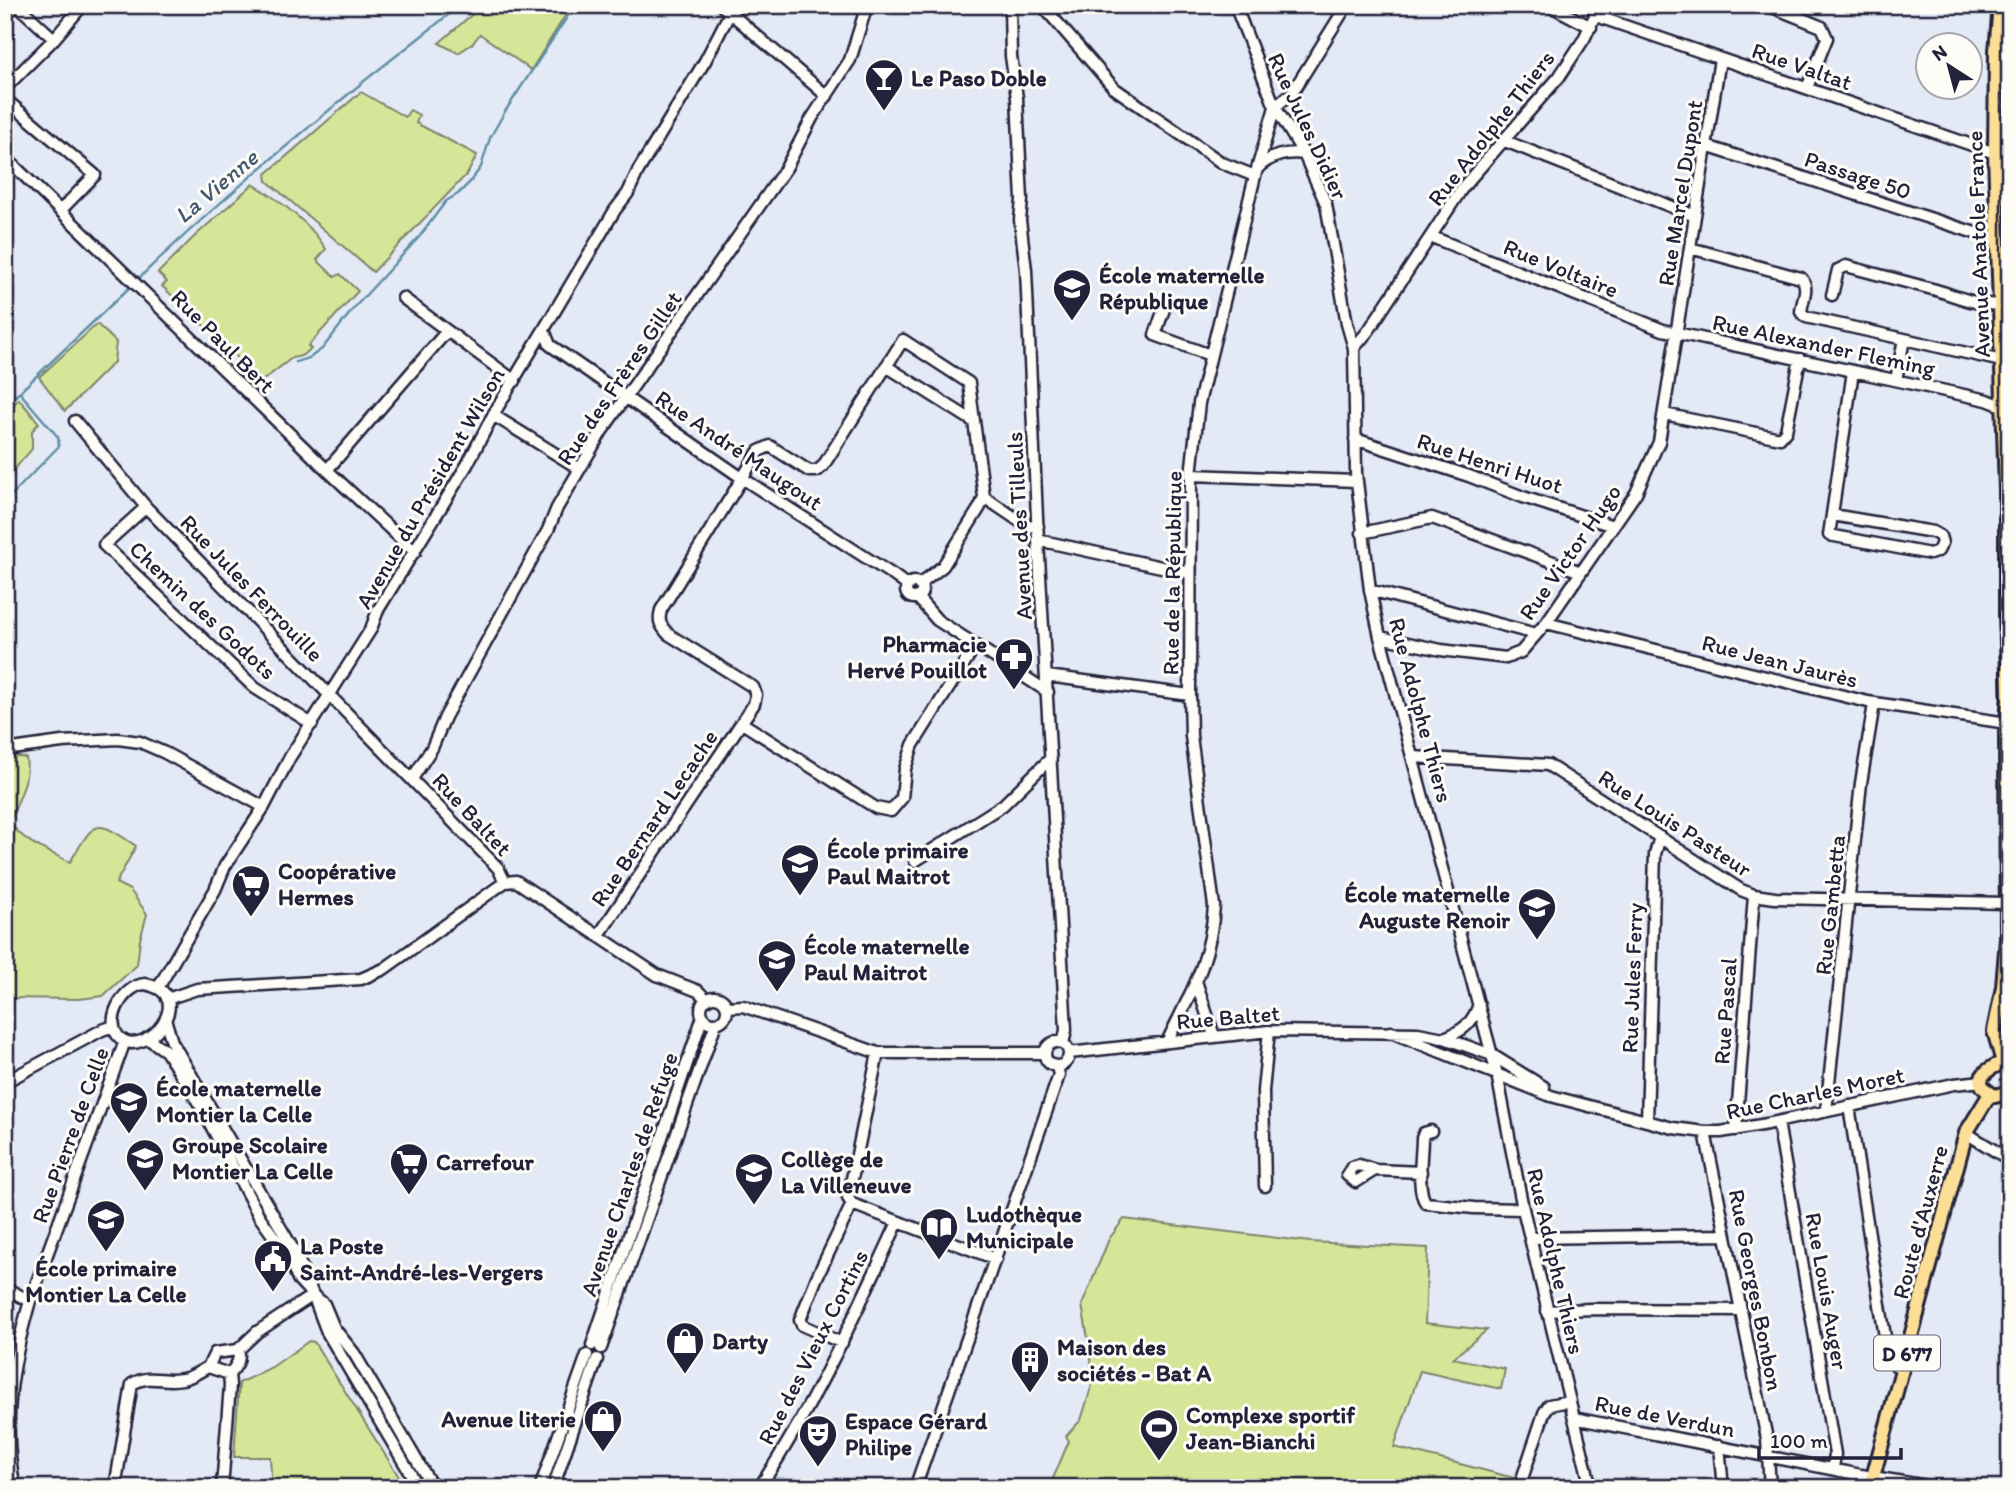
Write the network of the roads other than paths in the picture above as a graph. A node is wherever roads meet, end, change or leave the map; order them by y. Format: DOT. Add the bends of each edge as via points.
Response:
graph roads {
  1 [pos="17,5"];
  2 [pos="83,5"];
  3 [pos="867,5"];
  4 [pos="1010,5"];
  5 [pos="1042,5"];
  6 [pos="1235,5"];
  7 [pos="1347,5"];
  8 [pos="1549,5"];
  9 [pos="1600,5"];
  10 [pos="1767,5"];
  11 [pos="1992,5"];
  12 [pos="2000,5"];
  13 [pos="728,8"];
  14 [pos="1596,16"];
  15 [pos="1591,27"];
  16 [pos="54,39"];
  17 [pos="1996,51"];
  18 [pos="1720,59"];
  19 [pos="5,88"];
  20 [pos="1807,88"];
  21 [pos="827,96"];
  22 [pos="5,99"];
  23 [pos="1275,107"];
  24 [pos="1505,141"];
  25 [pos="1706,146"];
  26 [pos="1995,153"];
  27 [pos="1304,154"];
  28 [pos="5,157"];
  29 [pos="1256,172"];
  30 [pos="60,211"];
  31 [pos="1695,216"];
  32 [pos="1432,237"];
  33 [pos="1997,240"];
  34 [pos="1690,248"];
  35 [pos="1832,295"];
  36 [pos="403,298"];
  37 [pos="2000,305"];
  38 [pos="1165,306"];
  39 [pos="544,330"];
  40 [pos="447,331"];
  41 [pos="1677,332"];
  42 [pos="1903,339"];
  43 [pos="550,345"];
  44 [pos="534,347"];
  45 [pos="1354,348"];
  46 [pos="1210,355"];
  47 [pos="1800,359"];
  48 [pos="2002,361"];
  49 [pos="886,366"];
  50 [pos="1853,371"];
  51 [pos="1896,380"];
  52 [pos="515,381"];
  53 [pos="626,397"];
  54 [pos="2006,408"];
  55 [pos="1664,414"];
  56 [pos="493,415"];
  57 [pos="75,421"];
  58 [pos="973,421"];
  59 [pos="1355,439"];
  60 [pos="580,468"];
  61 [pos="327,470"];
  62 [pos="1191,475"];
  63 [pos="742,478"];
  64 [pos="1356,481"];
  65 [pos="984,497"];
  66 [pos="146,507"];
  67 [pos="1832,515"];
  68 [pos="1038,526"];
  69 [pos="1613,526"];
  70 [pos="1362,533"];
  71 [pos="1038,540"];
  72 [pos="415,552"];
  73 [pos="1581,572"];
  74 [pos="1189,573"];
  75 [pos="919,584"];
  76 [pos="908,586"];
  77 [pos="1370,590"];
  78 [pos="917,597"];
  79 [pos="1546,623"];
  80 [pos="1536,634"];
  81 [pos="1380,636"];
  82 [pos="975,646"];
  83 [pos="1047,676"];
  84 [pos="1048,692"];
  85 [pos="1190,695"];
  86 [pos="330,696"];
  87 [pos="1874,704"];
  88 [pos="2008,715"];
  89 [pos="742,723"];
  90 [pos="312,724"];
  91 [pos="5,750"];
  92 [pos="1413,757"];
  93 [pos="1051,758"];
  94 [pos="412,779"];
  95 [pos="264,807"];
  96 [pos="1660,837"];
  97 [pos="915,860"];
  98 [pos="505,882"];
  99 [pos="1754,895"];
  100 [pos="1850,899"];
  101 [pos="2007,903"];
  102 [pos="599,935"];
  103 [pos="1196,981"];
  104 [pos="158,988"];
  105 [pos="167,999"];
  106 [pos="707,1000"];
  107 [pos="1479,1003"];
  108 [pos="727,1007"];
  109 [pos="703,1016"];
  110 [pos="166,1022"];
  111 [pos="716,1023"];
  112 [pos="114,1026"];
  113 [pos="1269,1031"];
  114 [pos="1391,1032"];
  115 [pos="1214,1036"];
  116 [pos="146,1038"];
  117 [pos="1444,1038"];
  118 [pos="125,1041"];
  119 [pos="1167,1042"];
  120 [pos="1066,1048"];
  121 [pos="878,1053"];
  122 [pos="1044,1053"];
  123 [pos="1492,1055"];
  124 [pos="2006,1061"];
  125 [pos="1058,1071"];
  126 [pos="1497,1074"];
  127 [pos="1982,1081"];
  128 [pos="5,1082"];
  129 [pos="2010,1092"];
  130 [pos="1990,1094"];
  131 [pos="1574,1101"];
  132 [pos="1849,1106"];
  133 [pos="1826,1111"];
  134 [pos="1647,1121"];
  135 [pos="1778,1122"];
  136 [pos="1736,1130"];
  137 [pos="1432,1131"];
  138 [pos="1705,1132"];
  139 [pos="1966,1133"];
  140 [pos="2010,1160"];
  141 [pos="1375,1170"];
  142 [pos="1421,1172"];
  143 [pos="1265,1186"];
  144 [pos="852,1204"];
  145 [pos="1523,1209"];
  146 [pos="898,1222"];
  147 [pos="1725,1235"];
  148 [pos="1530,1238"];
  149 [pos="996,1259"];
  150 [pos="5,1288"];
  151 [pos="313,1294"];
  152 [pos="30,1301"];
  153 [pos="1740,1310"];
  154 [pos="1547,1311"];
  155 [pos="842,1343"];
  156 [pos="238,1350"];
  157 [pos="594,1352"];
  158 [pos="208,1367"];
  159 [pos="1903,1368"];
  160 [pos="229,1374"];
  161 [pos="1569,1401"];
  162 [pos="1574,1418"];
  163 [pos="6,1424"];
  164 [pos="1719,1446"];
  165 [pos="1768,1455"];
  166 [pos="1833,1468"];
  167 [pos="1872,1481"];
  168 [pos="15,1488"];
  169 [pos="115,1488"];
  170 [pos="222,1488"];
  171 [pos="419,1488"];
  172 [pos="433,1488"];
  173 [pos="540,1488"];
  174 [pos="553,1488"];
  175 [pos="759,1488"];
  176 [pos="915,1488"];
  177 [pos="1519,1488"];
  178 [pos="1591,1488"];
  179 [pos="1723,1488"];
  180 [pos="1770,1488"];
  181 [pos="1939,1488"];
  1 -- 16 [label="street"];
  2 -- 16 [label="street"];
  3 -- 21 [label="street, Rue des Frères Gillet" via="850,60"];
  4 -- 68 [label="street, Avenue des Tilleuls"];
  5 -- 29 [label="street" via="1114,88 1222,163"];
  6 -- 23 [label="street, Rue Jules Didier"];
  7 -- 23 [label="street" via="1293,93"];
  8 -- 15 [label="street"];
  9 -- 14 [label="street, Rue Adolphe Thiers"];
  10 -- 20 [label="street" via="1822,27 1827,38"];
  11 -- 17 [label="main road, Avenue Anatole France"];
  12 -- 17 [label="main road, Avenue Anatole France"];
  13 -- 21 [label="street"];
  13 -- 39 [label="street, Avenue du Président Wilson" via="705,61"];
  14 -- 15 [label="street, Rue Adolphe Thiers"];
  14 -- 18 [label="street, Rue Valtat"];
  15 -- 24 [label="street, Rue Adolphe Thiers" via="1559,77"];
  16 -- 19 [label="street"];
  17 -- 26 [label="main road, Avenue Anatole France"];
  18 -- 20 [label="street, Rue Valtat"];
  18 -- 25 [label="street, Rue Marcel Dupont"];
  20 -- 26 [label="street, Rue Valtat"];
  21 -- 53 [label="street, Rue des Frères Gillet" via="772,190"];
  22 -- 30 [label="street" via="95,175"];
  23 -- 27 [label="street, Rue Jules Didier"];
  23 -- 29 [label="street, Rue de la République"];
  24 -- 31 [label="street"];
  24 -- 32 [label="street, Rue Adolphe Thiers" via="1463,187"];
  25 -- 31 [label="street, Rue Marcel Dupont"];
  25 -- 33 [label="street, Passage 50"];
  26 -- 33 [label="main road, Avenue Anatole France"];
  27 -- 29 [label="street" via="1291,152 1270,159"];
  27 -- 45 [label="street, Rue Jules Didier" via="1326,204"];
  28 -- 30 [label="street, Rue Paul Bert"];
  29 -- 46 [label="street, Rue de la République"];
  30 -- 61 [label="street, Rue Paul Bert"];
  31 -- 34 [label="street, Rue Marcel Dupont"];
  32 -- 41 [label="street, Rue Voltaire"];
  32 -- 45 [label="street, Rue Adolphe Thiers"];
  33 -- 37 [label="main road, Avenue Anatole France"];
  34 -- 41 [label="street, Rue Marcel Dupont"];
  34 -- 42 [label="street" via="1801,278 1806,288 1801,312 1806,317"];
  35 -- 37 [label="street" via="1838,270 1846,266 1964,301"];
  36 -- 40 [label="street"];
  37 -- 48 [label="main road, Avenue Anatole France"];
  38 -- 46 [label="street" via="1155,335"];
  39 -- 43 [label="street"];
  39 -- 44 [label="street, Avenue du Président Wilson"];
  40 -- 52 [label="street"];
  40 -- 61 [label="street"];
  41 -- 47 [label="street, Rue Alexander Fleming"];
  41 -- 55 [label="street, Rue Victor Hugo"];
  42 -- 48 [label="street"];
  42 -- 51 [label="street"];
  43 -- 44 [label="street"];
  43 -- 53 [label="street, Rue André Maugout"];
  44 -- 52 [label="street, Avenue du Président Wilson"];
  45 -- 59 [label="street, Rue Adolphe Thiers"];
  46 -- 62 [label="street, Rue de la République"];
  47 -- 50 [label="street, Rue Alexander Fleming"];
  47 -- 55 [label="street" via="1786,431 1780,438"];
  48 -- 54 [label="main road, Avenue Anatole France"];
  49 -- 58 [label="street"];
  49 -- 58 [label="street" via="903,340 968,383"];
  49 -- 63 [label="street" via="823,467 809,471 770,446 759,451"];
  50 -- 51 [label="street, Rue Alexander Fleming"];
  50 -- 67 [label="street"];
  51 -- 54 [label="street, Rue Alexander Fleming"];
  52 -- 56 [label="street, Avenue du Président Wilson"];
  53 -- 60 [label="street, Rue des Frères Gillet"];
  53 -- 63 [label="street, Rue André Maugout"];
  54 -- 88 [label="main road, Avenue Anatole France"];
  55 -- 69 [label="street, Rue Victor Hugo" via="1660,442 1649,468"];
  56 -- 60 [label="street"];
  56 -- 72 [label="street, Avenue du Président Wilson"];
  57 -- 66 [label="street, Chemin des Godots"];
  58 -- 65 [label="street"];
  59 -- 64 [label="street, Rue Adolphe Thiers"];
  59 -- 69 [label="street, Rue Henri Huot"];
  60 -- 94 [label="street, Rue des Frères Gillet"];
  61 -- 72 [label="street, Rue Paul Bert"];
  62 -- 64 [label="street"];
  62 -- 74 [label="street, Rue de la République"];
  63 -- 76 [label="street, Rue André Maugout"];
  63 -- 89 [label="street, Rue Bernard Lecache" via="659,619 668,634 753,687 754,704"];
  64 -- 70 [label="street, Rue Adolphe Thiers"];
  65 -- 68 [label="street" via="1027,526"];
  65 -- 75 [label="street" via="943,566"];
  66 -- 86 [label="street, Rue Jules Ferrouille"];
  66 -- 90 [label="street, Chemin des Godots" via="104,545 255,688"];
  67 -- 67 [label="street" via="1829,535 1930,554 1942,543 1933,533"];
  68 -- 71 [label="street, Avenue des Tilleuls"];
  69 -- 73 [label="street, Rue Victor Hugo"];
  70 -- 73 [label="street" via="1432,519"];
  70 -- 77 [label="street, Rue Adolphe Thiers"];
  71 -- 74 [label="street"];
  71 -- 83 [label="street, Avenue des Tilleuls"];
  72 -- 86 [label="street, Avenue du Président Wilson"];
  73 -- 79 [label="street, Rue Victor Hugo"];
  74 -- 85 [label="street, Rue de la République"];
  75 -- 76 [label="street"];
  75 -- 78 [label="street"];
  76 -- 78 [label="street" via="908,595"];
  77 -- 80 [label="street"];
  77 -- 81 [label="street, Rue Adolphe Thiers"];
  78 -- 82 [label="street" via="937,620"];
  79 -- 80 [label="street, Rue Victor Hugo"];
  79 -- 87 [label="street, Rue Jean Jaurès"];
  80 -- 81 [label="street, Rue Victor Hugo" via="1521,652 1506,658"];
  81 -- 92 [label="street, Rue Adolphe Thiers"];
  82 -- 84 [label="street"];
  82 -- 89 [label="street" via="913,745 902,798 891,811 876,808"];
  83 -- 84 [label="street, Avenue des Tilleuls"];
  83 -- 85 [label="street"];
  84 -- 93 [label="street, Avenue des Tilleuls"];
  85 -- 103 [label="street, Rue de la République" via="1191,736 1214,906 1213,930"];
  86 -- 90 [label="street, Avenue du Président Wilson"];
  86 -- 94 [label="street, Rue Baltet"];
  87 -- 88 [label="street, Rue Jean Jaurès"];
  87 -- 100 [label="street, Rue Gambetta"];
  88 -- 101 [label="main road, Avenue Anatole France"];
  89 -- 102 [label="street, Rue Bernard Lecache"];
  90 -- 95 [label="street, Avenue du Président Wilson"];
  91 -- 95 [label="street" via="62,742 140,742"];
  92 -- 96 [label="street, Rue Louis Pasteur" via="1548,765"];
  92 -- 107 [label="street, Rue Adolphe Thiers"];
  93 -- 97 [label="street" via="1003,804"];
  93 -- 120 [label="street, Avenue des Tilleuls"];
  94 -- 98 [label="street, Rue Baltet" via="498,868"];
  95 -- 104 [label="street, Avenue du Président Wilson" via="225,866"];
  96 -- 99 [label="street, Rue Louis Pasteur"];
  96 -- 134 [label="street, Rue Jules Ferry" via="1655,854"];
  98 -- 102 [label="street, Rue Baltet" via="516,881"];
  98 -- 105 [label="street" via="384,969 361,979 197,989"];
  99 -- 100 [label="street, Rue Louis Pasteur"];
  99 -- 136 [label="street, Rue Pascal"];
  100 -- 101 [label="street, Rue Louis Pasteur"];
  100 -- 133 [label="street, Rue Gambetta"];
  101 -- 124 [label="main road, Avenue Anatole France" via="2006,961 1994,1031"];
  102 -- 106 [label="street, Rue Baltet" via="657,975 698,991"];
  103 -- 115 [label="street"];
  103 -- 119 [label="street, Rue de la République"];
  104 -- 105 [label="street"];
  104 -- 112 [label="street" via="145,984 127,990 120,999"];
  105 -- 110 [label="street"];
  106 -- 108 [label="street" via="719,998"];
  106 -- 109 [label="street"];
  107 -- 117 [label="street" via="1467,1026"];
  107 -- 123 [label="street, Rue Adolphe Thiers"];
  108 -- 111 [label="street" via="726,1016"];
  108 -- 121 [label="street" via="743,1006"];
  109 -- 111 [label="street"];
  109 -- 157 [label="street, Avenue Charles de Refuge"];
  110 -- 116 [label="street"];
  110 -- 151 [label="street" via="170,1038 296,1254"];
  111 -- 157 [label="street, Avenue Charles de Refuge"];
  112 -- 118 [label="street"];
  112 -- 128 [label="street"];
  113 -- 114 [label="street, Rue Baltet"];
  113 -- 115 [label="street, Rue Baltet"];
  113 -- 143 [label="street" via="1263,1091"];
  114 -- 117 [label="street, Rue Baltet"];
  114 -- 126 [label="street, Rue Baltet"];
  115 -- 119 [label="street, Rue Baltet"];
  116 -- 118 [label="street"];
  116 -- 151 [label="street" via="166,1051 259,1216 298,1279"];
  117 -- 123 [label="street, Rue Baltet"];
  118 -- 152 [label="street, Rue Pierre de Celle"];
  119 -- 120 [label="street, Rue Baltet"];
  120 -- 122 [label="street, Rue Baltet" via="1051,1044"];
  120 -- 125 [label="street" via="1067,1060"];
  121 -- 122 [label="street"];
  121 -- 144 [label="street" via="848,1191"];
  122 -- 125 [label="street"];
  123 -- 126 [label="street, Rue Adolphe Thiers"];
  123 -- 131 [label="street, Rue Charles Moret"];
  124 -- 127 [label="main road" via="1987,1070"];
  125 -- 149 [label="street"];
  126 -- 131 [label="street, Rue Charles Moret"];
  126 -- 145 [label="street, Rue Adolphe Thiers"];
  127 -- 130 [label="main road"];
  127 -- 132 [label="street, Rue Charles Moret"];
  129 -- 130 [label="main road"];
  130 -- 139 [label="main road, Route d'Auxerre / D 677"];
  131 -- 134 [label="street, Rue Charles Moret"];
  132 -- 133 [label="street, Rue Charles Moret"];
  132 -- 159 [label="street" via="1888,1356"];
  133 -- 135 [label="street, Rue Charles Moret"];
  134 -- 138 [label="street, Rue Charles Moret"];
  135 -- 136 [label="street, Rue Charles Moret"];
  135 -- 166 [label="street, Rue Louis Auger" via="1835,1454"];
  136 -- 138 [label="street, Rue Charles Moret"];
  137 -- 142 [label="street" via="1422,1138"];
  138 -- 147 [label="street, Rue Georges Bonbon"];
  139 -- 140 [label="street"];
  139 -- 159 [label="main road, Route d'Auxerre / D 677"];
  141 -- 142 [label="street"];
  142 -- 145 [label="street" via="1421,1198 1426,1203"];
  144 -- 146 [label="street"];
  144 -- 155 [label="street" via="800,1320"];
  145 -- 148 [label="street, Rue Adolphe Thiers"];
  146 -- 149 [label="street"];
  146 -- 155 [label="street, Rue des Vieux Cortins"];
  147 -- 148 [label="street"];
  147 -- 153 [label="street, Rue Georges Bonbon"];
  148 -- 154 [label="street, Rue Adolphe Thiers"];
  149 -- 176 [label="street"];
  150 -- 152 [label="street"];
  151 -- 156 [label="street"];
  151 -- 171 [label="street" via="327,1332"];
  151 -- 172 [label="street" via="324,1304 334,1328 354,1353"];
  152 -- 163 [label="street, Rue Pierre de Celle"];
  153 -- 154 [label="street"];
  153 -- 165 [label="street, Rue Georges Bonbon"];
  154 -- 161 [label="street, Rue Adolphe Thiers"];
  155 -- 175 [label="street, Rue des Vieux Cortins"];
  156 -- 158 [label="street" via="215,1353"];
  156 -- 160 [label="street" via="236,1368"];
  157 -- 173 [label="street, Avenue Charles de Refuge"];
  157 -- 174 [label="street, Avenue Charles de Refuge"];
  158 -- 160 [label="street"];
  158 -- 169 [label="street" via="186,1379 144,1377 132,1384"];
  159 -- 167 [label="main road, Route d'Auxerre / D 677"];
  160 -- 170 [label="street"];
  161 -- 162 [label="street, Rue Adolphe Thiers"];
  161 -- 177 [label="street" via="1549,1405 1544,1413"];
  162 -- 164 [label="street, Rue de Verdun"];
  162 -- 178 [label="street, Rue Adolphe Thiers"];
  163 -- 168 [label="street, Rue Pierre de Celle"];
  164 -- 165 [label="street, Rue de Verdun"];
  164 -- 179 [label="street"];
  165 -- 166 [label="street, Rue de Verdun"];
  165 -- 180 [label="street, Rue Georges Bonbon"];
  166 -- 167 [label="street, Rue de Verdun"];
  167 -- 181 [label="street, Rue de Verdun"];
}
